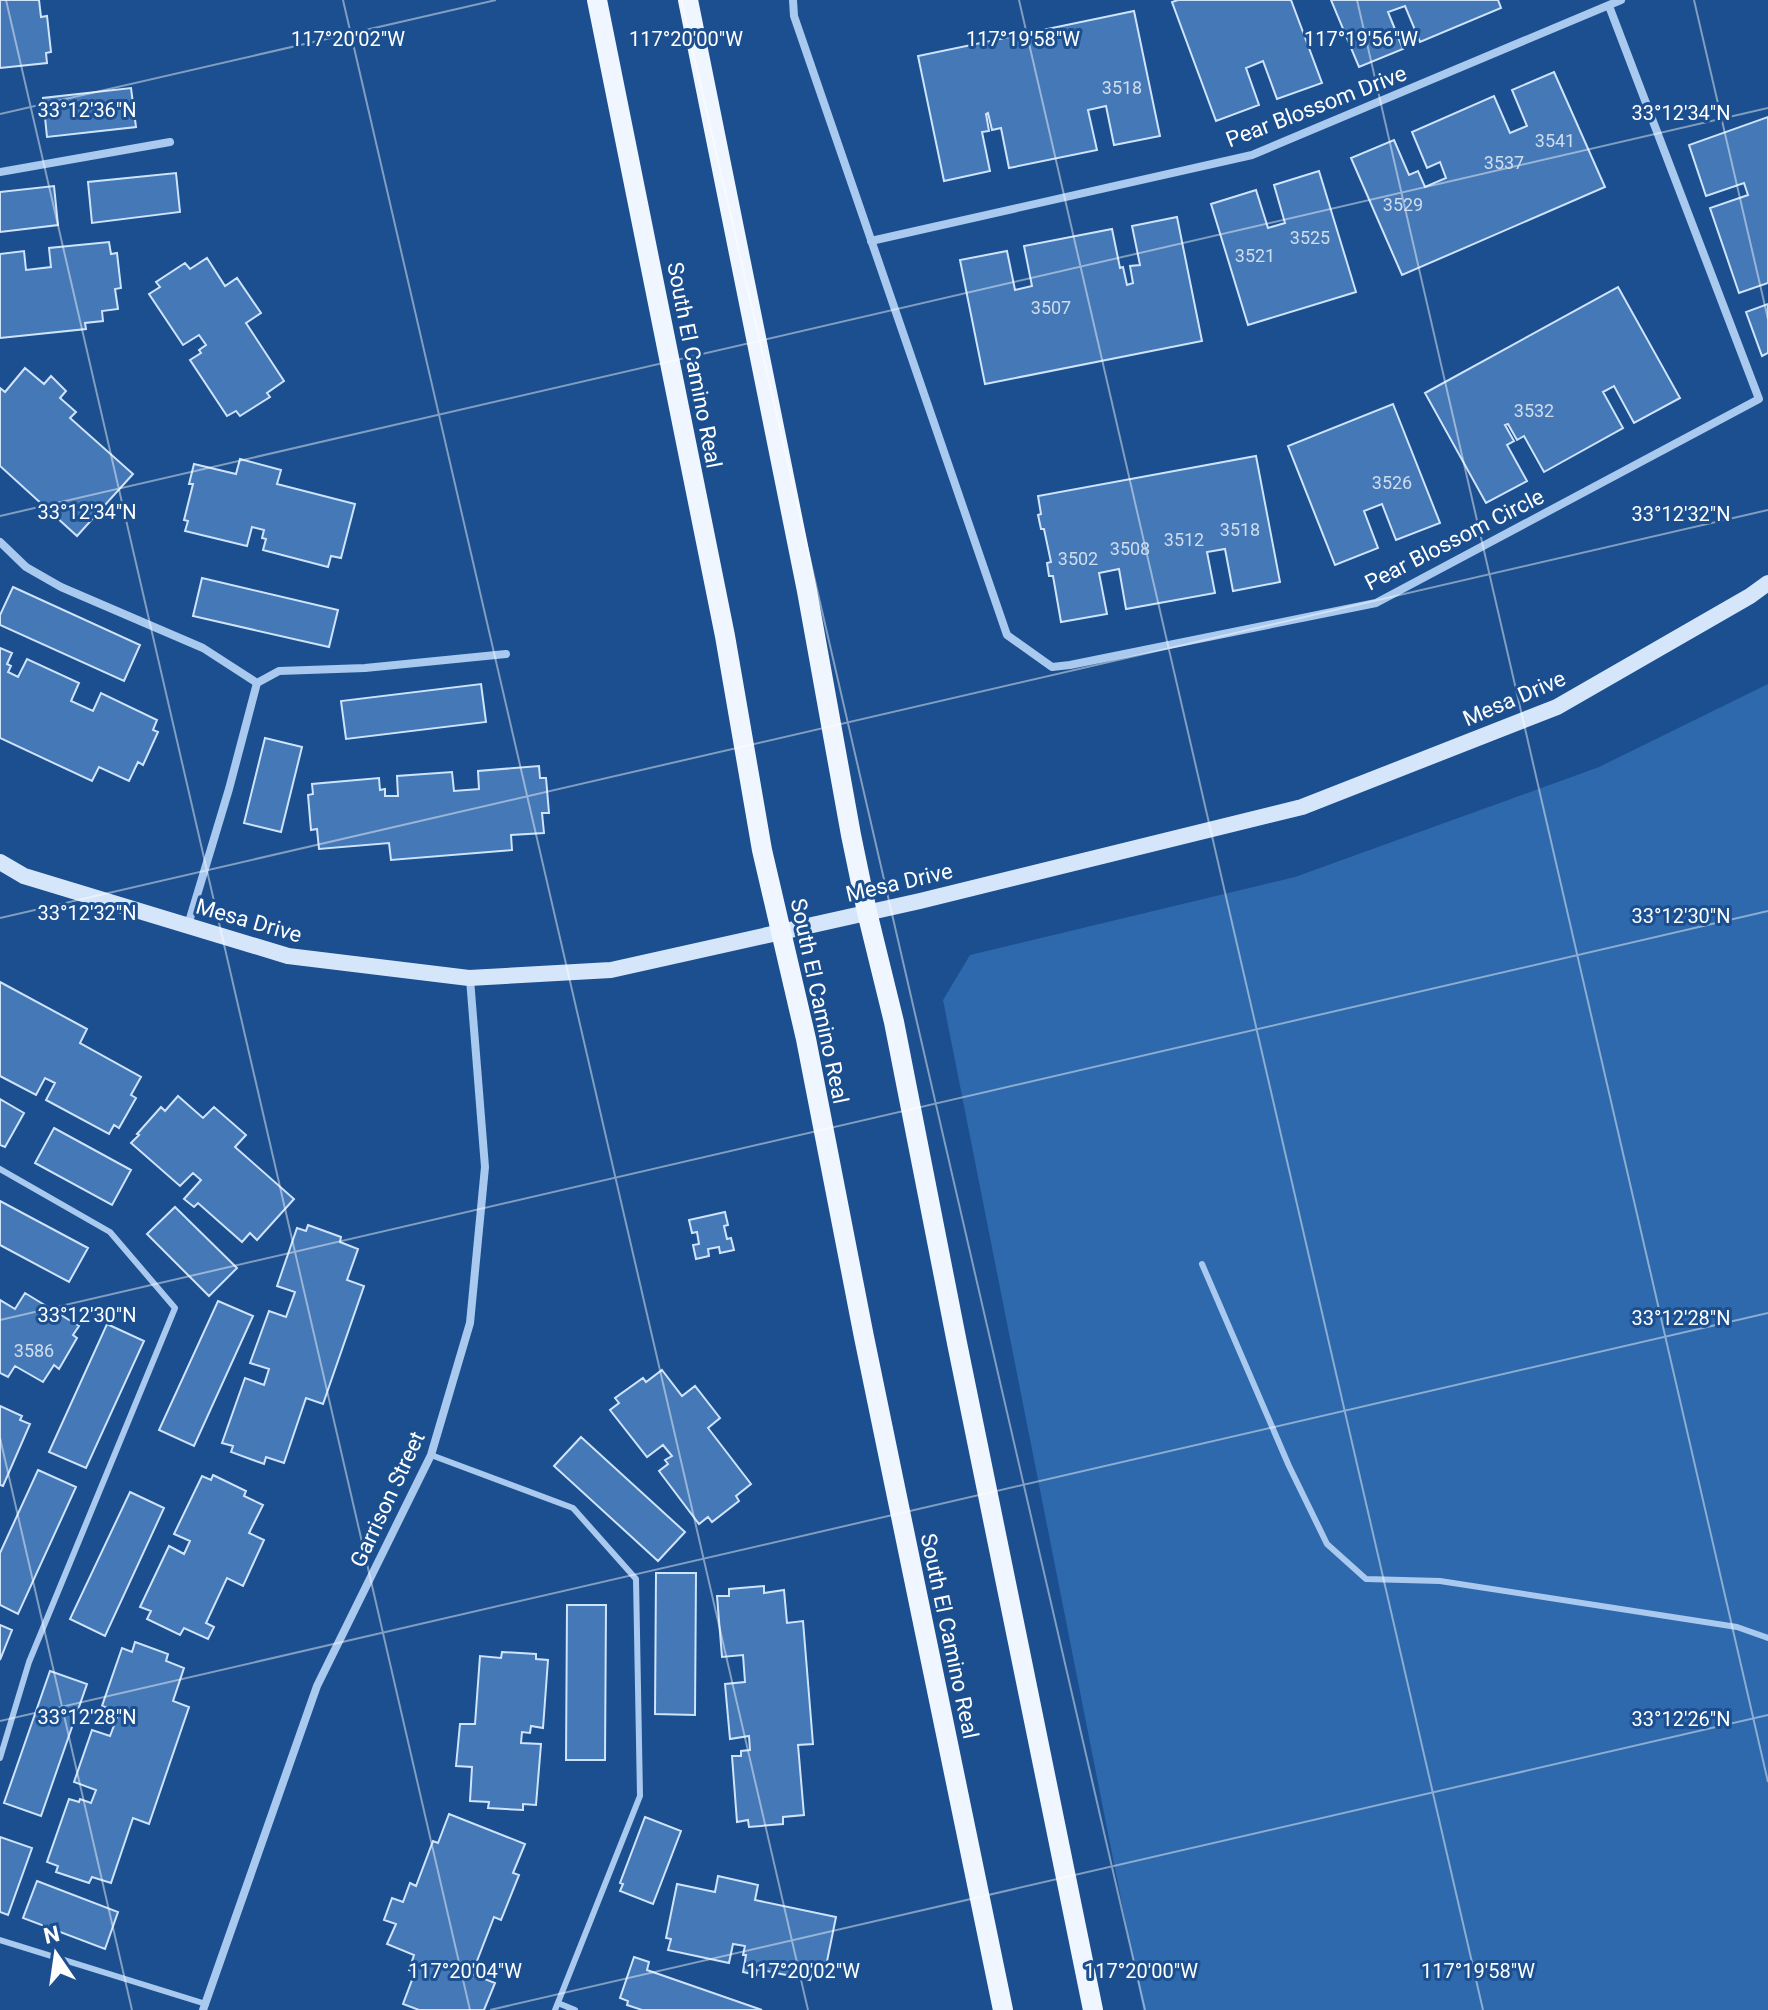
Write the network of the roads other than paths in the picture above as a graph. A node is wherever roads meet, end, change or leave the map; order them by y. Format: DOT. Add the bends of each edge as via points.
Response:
graph roads {
  1 [pos="597,0"];
  2 [pos="688,0"];
  3 [pos="793,0"];
  4 [pos="1621,0"];
  5 [pos="1609,6"];
  6 [pos="170,142"];
  7 [pos="0,172"];
  8 [pos="871,241"];
  9 [pos="0,542"];
  10 [pos="1768,583"];
  11 [pos="506,654"];
  12 [pos="257,683"];
  13 [pos="0,862"];
  14 [pos="867,912"];
  15 [pos="188,926"];
  16 [pos="781,932"];
  17 [pos="469,978"];
  18 [pos="0,1169"];
  19 [pos="1202,1264"];
  20 [pos="431,1455"];
  21 [pos="1768,1638"];
  22 [pos="0,1758"];
  23 [pos="0,1940"];
  24 [pos="556,2006"];
  25 [pos="204,2007"];
  26 [pos="575,2010"];
  27 [pos="1003,2010"];
  28 [pos="1093,2010"];
  1 -- 16 [label="main road, South El Camino Real"];
  2 -- 14 [label="main road"];
  3 -- 8 [label="street"];
  4 -- 5 [label="street, Pear Blossom Drive"];
  5 -- 8 [label="street, Pear Blossom Drive" via="1252,155"];
  5 -- 8 [label="street, Pear Blossom Circle" via="1759,399 1376,603 1052,667 1007,635"];
  6 -- 7 [label="street"];
  9 -- 12 [label="street" via="26,567 61,587 203,648"];
  10 -- 14 [label="main road, Mesa Drive" via="1557,707 1302,807"];
  11 -- 12 [label="street" via="279,671"];
  12 -- 15 [label="street"];
  13 -- 15 [label="main road, Mesa Drive" via="24,876"];
  14 -- 16 [label="main road, Mesa Drive"];
  14 -- 28 [label="main road" via="894,1022"];
  15 -- 17 [label="main road, Mesa Drive" via="288,956"];
  16 -- 17 [label="main road, Mesa Drive" via="611,970"];
  16 -- 27 [label="main road, South El Camino Real"];
  17 -- 20 [label="street, Garrison Street" via="485,1167 470,1323"];
  18 -- 22 [label="lane" via="110,1232 175,1308 29,1662"];
  19 -- 21 [label="lane" via="1327,1544 1366,1579 1440,1581 1737,1627"];
  20 -- 24 [label="lane" via="573,1508 636,1579 640,1796"];
  20 -- 25 [label="street, Garrison Street" via="317,1686"];
  23 -- 25 [label="lane"];
  24 -- 26 [label="lane"];
}
